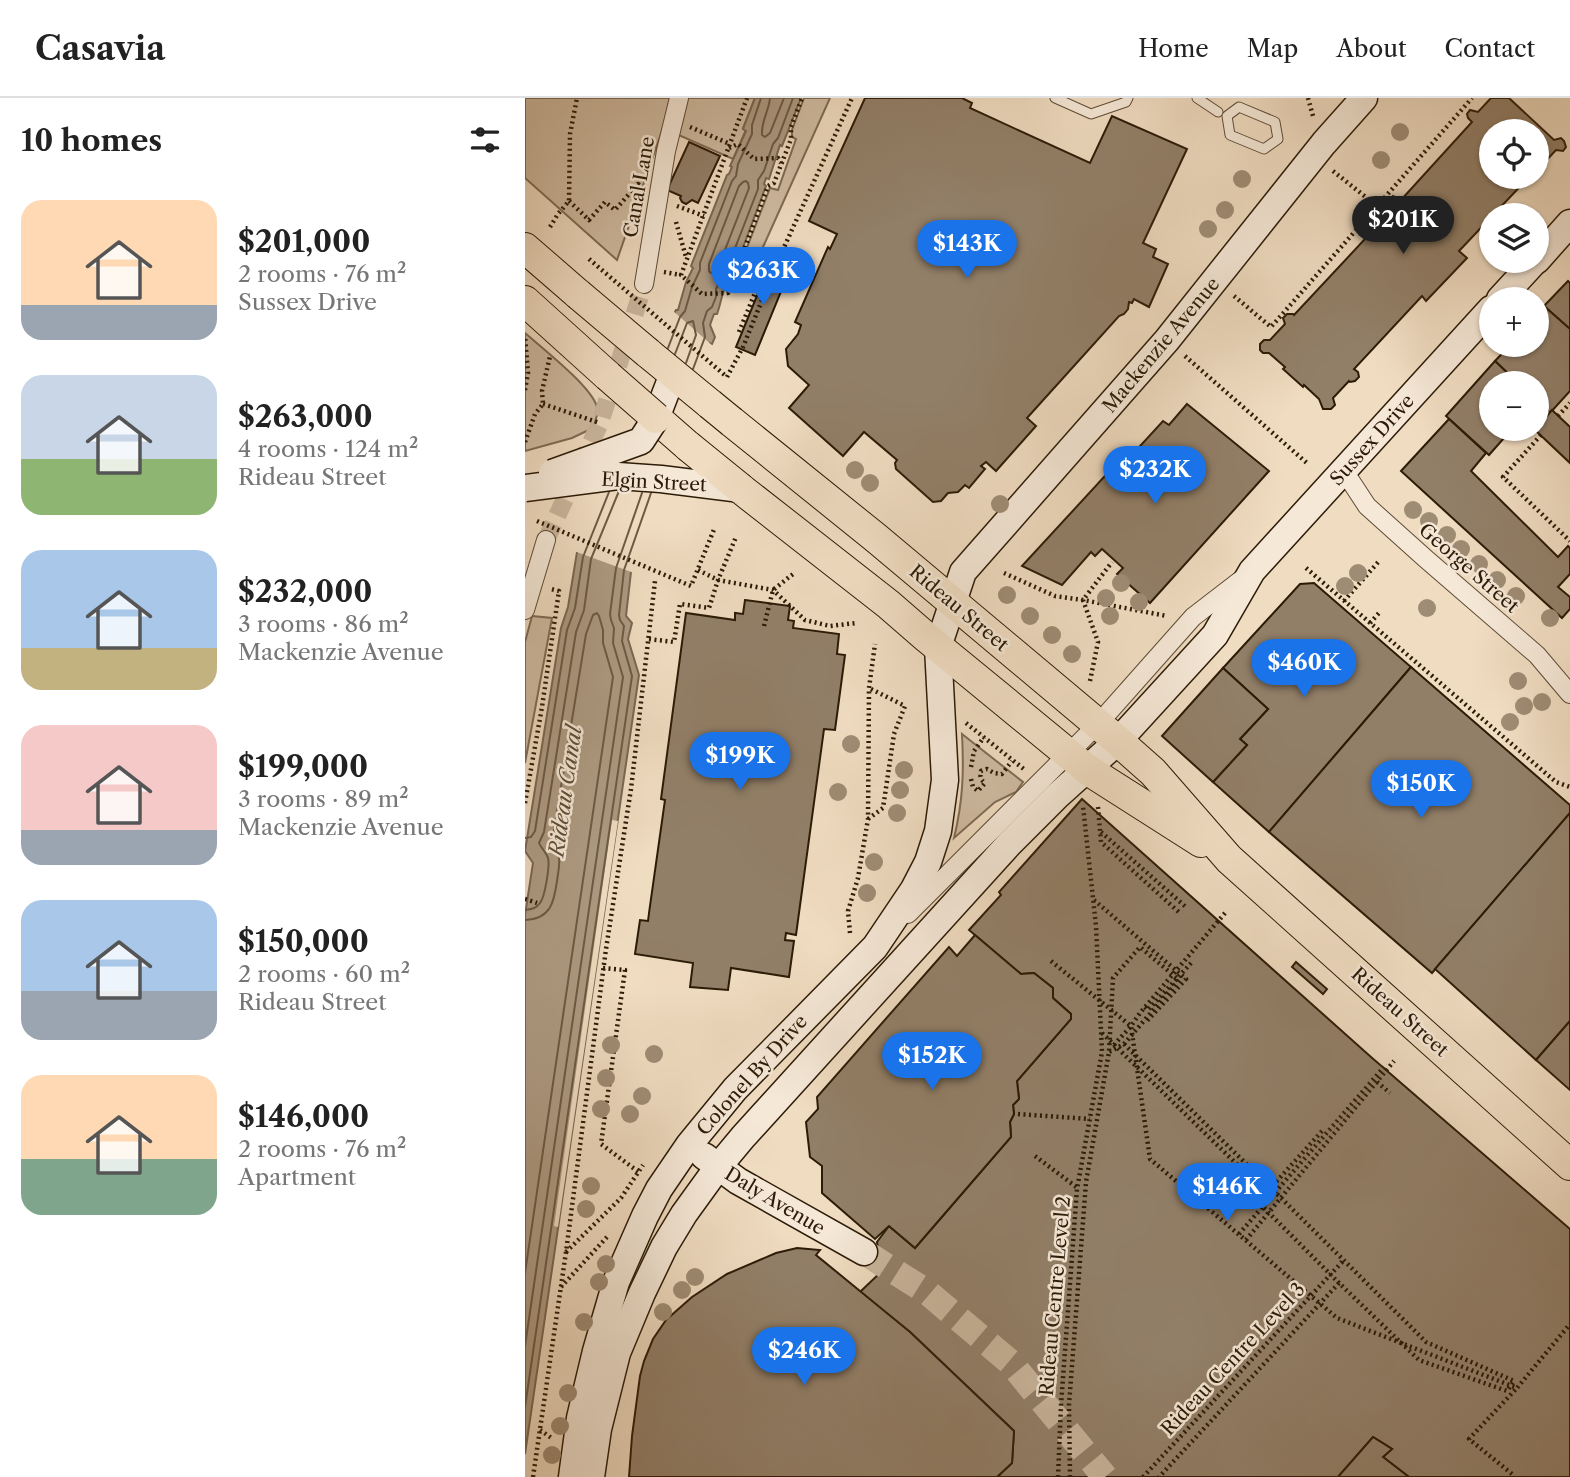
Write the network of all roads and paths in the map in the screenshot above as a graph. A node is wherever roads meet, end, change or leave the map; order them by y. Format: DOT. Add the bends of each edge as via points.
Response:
graph roads {
  1 [pos="577,98"];
  2 [pos="679,98"];
  3 [pos="747,98"];
  4 [pos="802,98"];
  5 [pos="852,98"];
  6 [pos="1055,98"];
  7 [pos="1128,98"];
  8 [pos="1197,98"];
  9 [pos="1308,98"];
  10 [pos="1364,98"];
  11 [pos="1472,98"];
  12 [pos="1218,112"];
  13 [pos="1313,116"];
  14 [pos="673,120"];
  15 [pos="1278,139"];
  16 [pos="729,146"];
  17 [pos="780,161"];
  18 [pos="1332,170"];
  19 [pos="638,184"];
  20 [pos="569,201"];
  21 [pos="671,204"];
  22 [pos="1377,206"];
  23 [pos="1570,223"];
  24 [pos="551,227"];
  25 [pos="1549,246"];
  26 [pos="525,248"];
  27 [pos="687,258"];
  28 [pos="589,259"];
  29 [pos="1524,273"];
  30 [pos="772,275"];
  31 [pos="644,284"];
  32 [pos="1511,287"];
  33 [pos="1234,296"];
  34 [pos="525,301"];
  35 [pos="1479,322"];
  36 [pos="739,332"];
  37 [pos="525,335"];
  38 [pos="1184,355"];
  39 [pos="549,365"];
  40 [pos="673,373"];
  41 [pos="525,390"];
  42 [pos="1570,403"];
  43 [pos="543,404"];
  44 [pos="1558,416"];
  45 [pos="656,418"];
  46 [pos="600,423"];
  47 [pos="1536,441"];
  48 [pos="525,442"];
  49 [pos="1308,464"];
  50 [pos="1344,471"];
  51 [pos="525,486"];
  52 [pos="741,489"];
  53 [pos="537,521"];
  54 [pos="715,527"];
  55 [pos="736,537"];
  56 [pos="546,540"];
  57 [pos="1570,541"];
  58 [pos="1380,560"];
  59 [pos="1112,562"];
  60 [pos="1306,568"];
  61 [pos="698,570"];
  62 [pos="793,573"];
  63 [pos="1004,573"];
  64 [pos="718,580"];
  65 [pos="655,581"];
  66 [pos="773,590"];
  67 [pos="559,591"];
  68 [pos="1083,600"];
  69 [pos="1345,601"];
  70 [pos="953,603"];
  71 [pos="525,610"];
  72 [pos="1379,613"];
  73 [pos="1170,617"];
  74 [pos="856,623"];
  75 [pos="1370,623"];
  76 [pos="764,626"];
  77 [pos="649,639"];
  78 [pos="875,644"];
  79 [pos="938,647"];
  80 [pos="1090,681"];
  81 [pos="869,688"];
  82 [pos="1570,694"];
  83 [pos="964,722"];
  84 [pos="1108,732"];
  85 [pos="984,737"];
  86 [pos="1012,761"];
  87 [pos="1078,761"];
  88 [pos="1035,771"];
  89 [pos="1570,787"];
  90 [pos="1082,799"];
  91 [pos="525,803"];
  92 [pos="1098,804"];
  93 [pos="868,819"];
  94 [pos="1101,832"];
  95 [pos="1229,859"];
  96 [pos="1093,899"];
  97 [pos="525,900"];
  98 [pos="537,903"];
  99 [pos="1187,908"];
  100 [pos="1224,913"];
  101 [pos="1181,914"];
  102 [pos="850,933"];
  103 [pos="875,947"];
  104 [pos="1051,961"];
  105 [pos="1192,962"];
  106 [pos="603,968"];
  107 [pos="1145,1007"];
  108 [pos="1132,1026"];
  109 [pos="1101,1032"];
  110 [pos="1124,1044"];
  111 [pos="1114,1045"];
  112 [pos="1120,1051"];
  113 [pos="1109,1052"];
  114 [pos="1394,1061"];
  115 [pos="1384,1067"];
  116 [pos="1377,1082"];
  117 [pos="1390,1093"];
  118 [pos="1018,1114"];
  119 [pos="1090,1119"];
  120 [pos="1323,1130"];
  121 [pos="689,1145"];
  122 [pos="1035,1156"];
  123 [pos="646,1160"];
  124 [pos="1570,1165"];
  125 [pos="719,1167"];
  126 [pos="638,1171"];
  127 [pos="645,1177"];
  128 [pos="1276,1192"];
  129 [pos="1085,1194"];
  130 [pos="621,1198"];
  131 [pos="1258,1202"];
  132 [pos="1263,1207"];
  133 [pos="619,1208"];
  134 [pos="615,1229"];
  135 [pos="1239,1234"];
  136 [pos="1246,1240"];
  137 [pos="566,1252"];
  138 [pos="864,1252"];
  139 [pos="1343,1261"];
  140 [pos="1339,1283"];
  141 [pos="561,1288"];
  142 [pos="1570,1324"];
  143 [pos="1486,1376"];
  144 [pos="1497,1387"];
  145 [pos="1517,1388"];
  146 [pos="1512,1474"];
  147 [pos="533,1477"];
  148 [pos="572,1477"];
  149 [pos="591,1477"];
  150 [pos="1058,1477"];
  151 [pos="1070,1477"];
  152 [pos="1143,1477"];
  153 [pos="1159,1477"];
  1 -- 20 [label="path"];
  2 -- 14 [label="street, Canal Lane"];
  3 -- 16 [label="path"];
  4 -- 17 [label="path"];
  5 -- 30 [label="path"];
  6 -- 7 [label="lane" via="1091,114"];
  8 -- 12 [label="lane"];
  9 -- 13 [label="path"];
  10 -- 70 [label="main road, Mackenzie Avenue" via="1167,340 963,572"];
  11 -- 22 [label="path"];
  14 -- 16 [label="path"];
  14 -- 31 [label="street, Canal Lane"];
  15 -- 15 [label="lane" via="1275,122 1239,107 1227,116 1230,135 1264,149"];
  16 -- 17 [label="path" via="738,144 754,159"];
  16 -- 27 [label="path"];
  17 -- 27 [label="path" via="728,293 702,294 681,275"];
  18 -- 22 [label="path"];
  19 -- 20 [label="path" via="615,210 605,202 589,220"];
  20 -- 24 [label="path"];
  21 -- 27 [label="path"];
  22 -- 33 [label="path" via="1271,327"];
  23 -- 25 [label="main road"];
  26 -- 40 [label="main road, Rideau Street, bridge"];
  28 -- 30 [label="path, bridge" via="727,377"];
  29 -- 32 [label="main road"];
  30 -- 36 [label="path" via="764,271"];
  34 -- 45 [label="main road, Rideau Street, bridge"];
  35 -- 50 [label="main road, Sussex Drive"];
  37 -- 41 [label="path"];
  38 -- 49 [label="path"];
  39 -- 43 [label="path"];
  40 -- 45 [label="main road, Elgin Street"];
  40 -- 70 [label="main road, Rideau Street, bridge"];
  42 -- 44 [label="path"];
  43 -- 46 [label="path"];
  43 -- 48 [label="path"];
  45 -- 51 [label="main road, Elgin Street, bridge" via="641,441"];
  45 -- 52 [label="main road, Rideau Street, bridge"];
  47 -- 57 [label="path" via="1503,477"];
  50 -- 82 [label="street, George Street" via="1367,506 1537,655"];
  50 -- 84 [label="main road, Sussex Drive" via="1252,571 1215,635"];
  51 -- 52 [label="main road, Elgin Street, bridge" via="618,475"];
  52 -- 79 [label="main road, Rideau Street"];
  53 -- 61 [label="path, bridge" via="691,586"];
  54 -- 61 [label="path, bridge"];
  55 -- 64 [label="path"];
  56 -- 71 [label="street"];
  58 -- 69 [label="path"];
  59 -- 68 [label="path"];
  60 -- 69 [label="path"];
  61 -- 64 [label="path"];
  62 -- 66 [label="path"];
  63 -- 68 [label="path" via="1055,596"];
  64 -- 66 [label="path"];
  64 -- 77 [label="path" via="709,608 680,604 674,642"];
  65 -- 77 [label="path"];
  66 -- 74 [label="path" via="805,621 830,626"];
  66 -- 76 [label="path"];
  67 -- 91 [label="path"];
  68 -- 73 [label="path"];
  68 -- 80 [label="path" via="1098,642"];
  69 -- 75 [label="path"];
  70 -- 79 [label="main road, Mackenzie Avenue"];
  70 -- 84 [label="main road, Rideau Street"];
  72 -- 75 [label="path"];
  75 -- 89 [label="path" via="1556,782"];
  77 -- 106 [label="path"];
  78 -- 81 [label="path"];
  79 -- 87 [label="main road, Rideau Street"];
  79 -- 103 [label="main road, Mackenzie Avenue" via="945,780 938,831 914,889"];
  81 -- 93 [label="path"];
  81 -- 93 [label="path" via="905,706 894,734 883,808"];
  83 -- 85 [label="path"];
  84 -- 87 [label="main road, Sussex Drive"];
  84 -- 95 [label="main road, Rideau Street" via="1153,772"];
  85 -- 86 [label="path"];
  85 -- 86 [label="path" via="974,751 970,773 978,792 985,783 981,771 1002,774"];
  86 -- 88 [label="path"];
  87 -- 95 [label="main road, Rideau Street"];
  87 -- 103 [label="street, Colonel By Drive"];
  87 -- 125 [label="main road, Colonel By Drive" via="1057,796"];
  90 -- 96 [label="path, Rideau Centre Level 2"];
  92 -- 94 [label="path"];
  93 -- 102 [label="path" via="848,911"];
  94 -- 99 [label="path"];
  94 -- 101 [label="path" via="1101,842"];
  95 -- 124 [label="main road, Rideau Street"];
  96 -- 109 [label="path, Rideau Centre Level 2"];
  96 -- 112 [label="path" via="1186,979"];
  97 -- 98 [label="path"];
  100 -- 107 [label="path"];
  103 -- 121 [label="main road, Colonel By Drive" via="735,1089"];
  104 -- 108 [label="path"];
  105 -- 107 [label="path" via="1148,1010"];
  106 -- 126 [label="path" via="625,970 601,1144"];
  106 -- 137 [label="path"];
  107 -- 108 [label="path"];
  108 -- 111 [label="path"];
  108 -- 135 [label="path" via="1150,1158"];
  109 -- 111 [label="path"];
  109 -- 119 [label="path, Rideau Centre Level 2" via="1102,1052"];
  110 -- 113 [label="path"];
  110 -- 113 [label="path" via="1179,980 1140,947 1113,978"];
  110 -- 128 [label="path"];
  111 -- 112 [label="path"];
  111 -- 113 [label="path"];
  112 -- 131 [label="path" via="1251,1177"];
  113 -- 129 [label="path"];
  114 -- 116 [label="path"];
  115 -- 128 [label="path"];
  116 -- 117 [label="path"];
  116 -- 136 [label="path"];
  118 -- 119 [label="path"];
  119 -- 150 [label="path, Rideau Centre Level 2" via="1077,1189"];
  120 -- 131 [label="path"];
  121 -- 125 [label="main road, Daly Avenue"];
  121 -- 148 [label="main road, Colonel By Drive" via="645,1216 616,1282 583,1405"];
  122 -- 129 [label="path"];
  123 -- 126 [label="path"];
  125 -- 138 [label="main road, Daly Avenue"];
  125 -- 149 [label="main road, Colonel By Drive" via="664,1247 617,1353"];
  126 -- 127 [label="path"];
  126 -- 130 [label="path"];
  128 -- 132 [label="path"];
  128 -- 139 [label="path"];
  129 -- 151 [label="path" via="1069,1405"];
  130 -- 133 [label="path"];
  130 -- 137 [label="path"];
  131 -- 132 [label="path"];
  132 -- 135 [label="path"];
  132 -- 140 [label="path"];
  134 -- 141 [label="path"];
  135 -- 136 [label="path"];
  136 -- 143 [label="path" via="1337,1318"];
  137 -- 141 [label="path"];
  139 -- 144 [label="path" via="1426,1342 1514,1381 1507,1391"];
  139 -- 152 [label="path, Rideau Centre Level 3"];
  140 -- 144 [label="path" via="1419,1360"];
  140 -- 153 [label="path"];
  141 -- 147 [label="path"];
  142 -- 145 [label="path"];
  143 -- 144 [label="path"];
  143 -- 145 [label="path"];
  145 -- 146 [label="path" via="1469,1439"];
}
